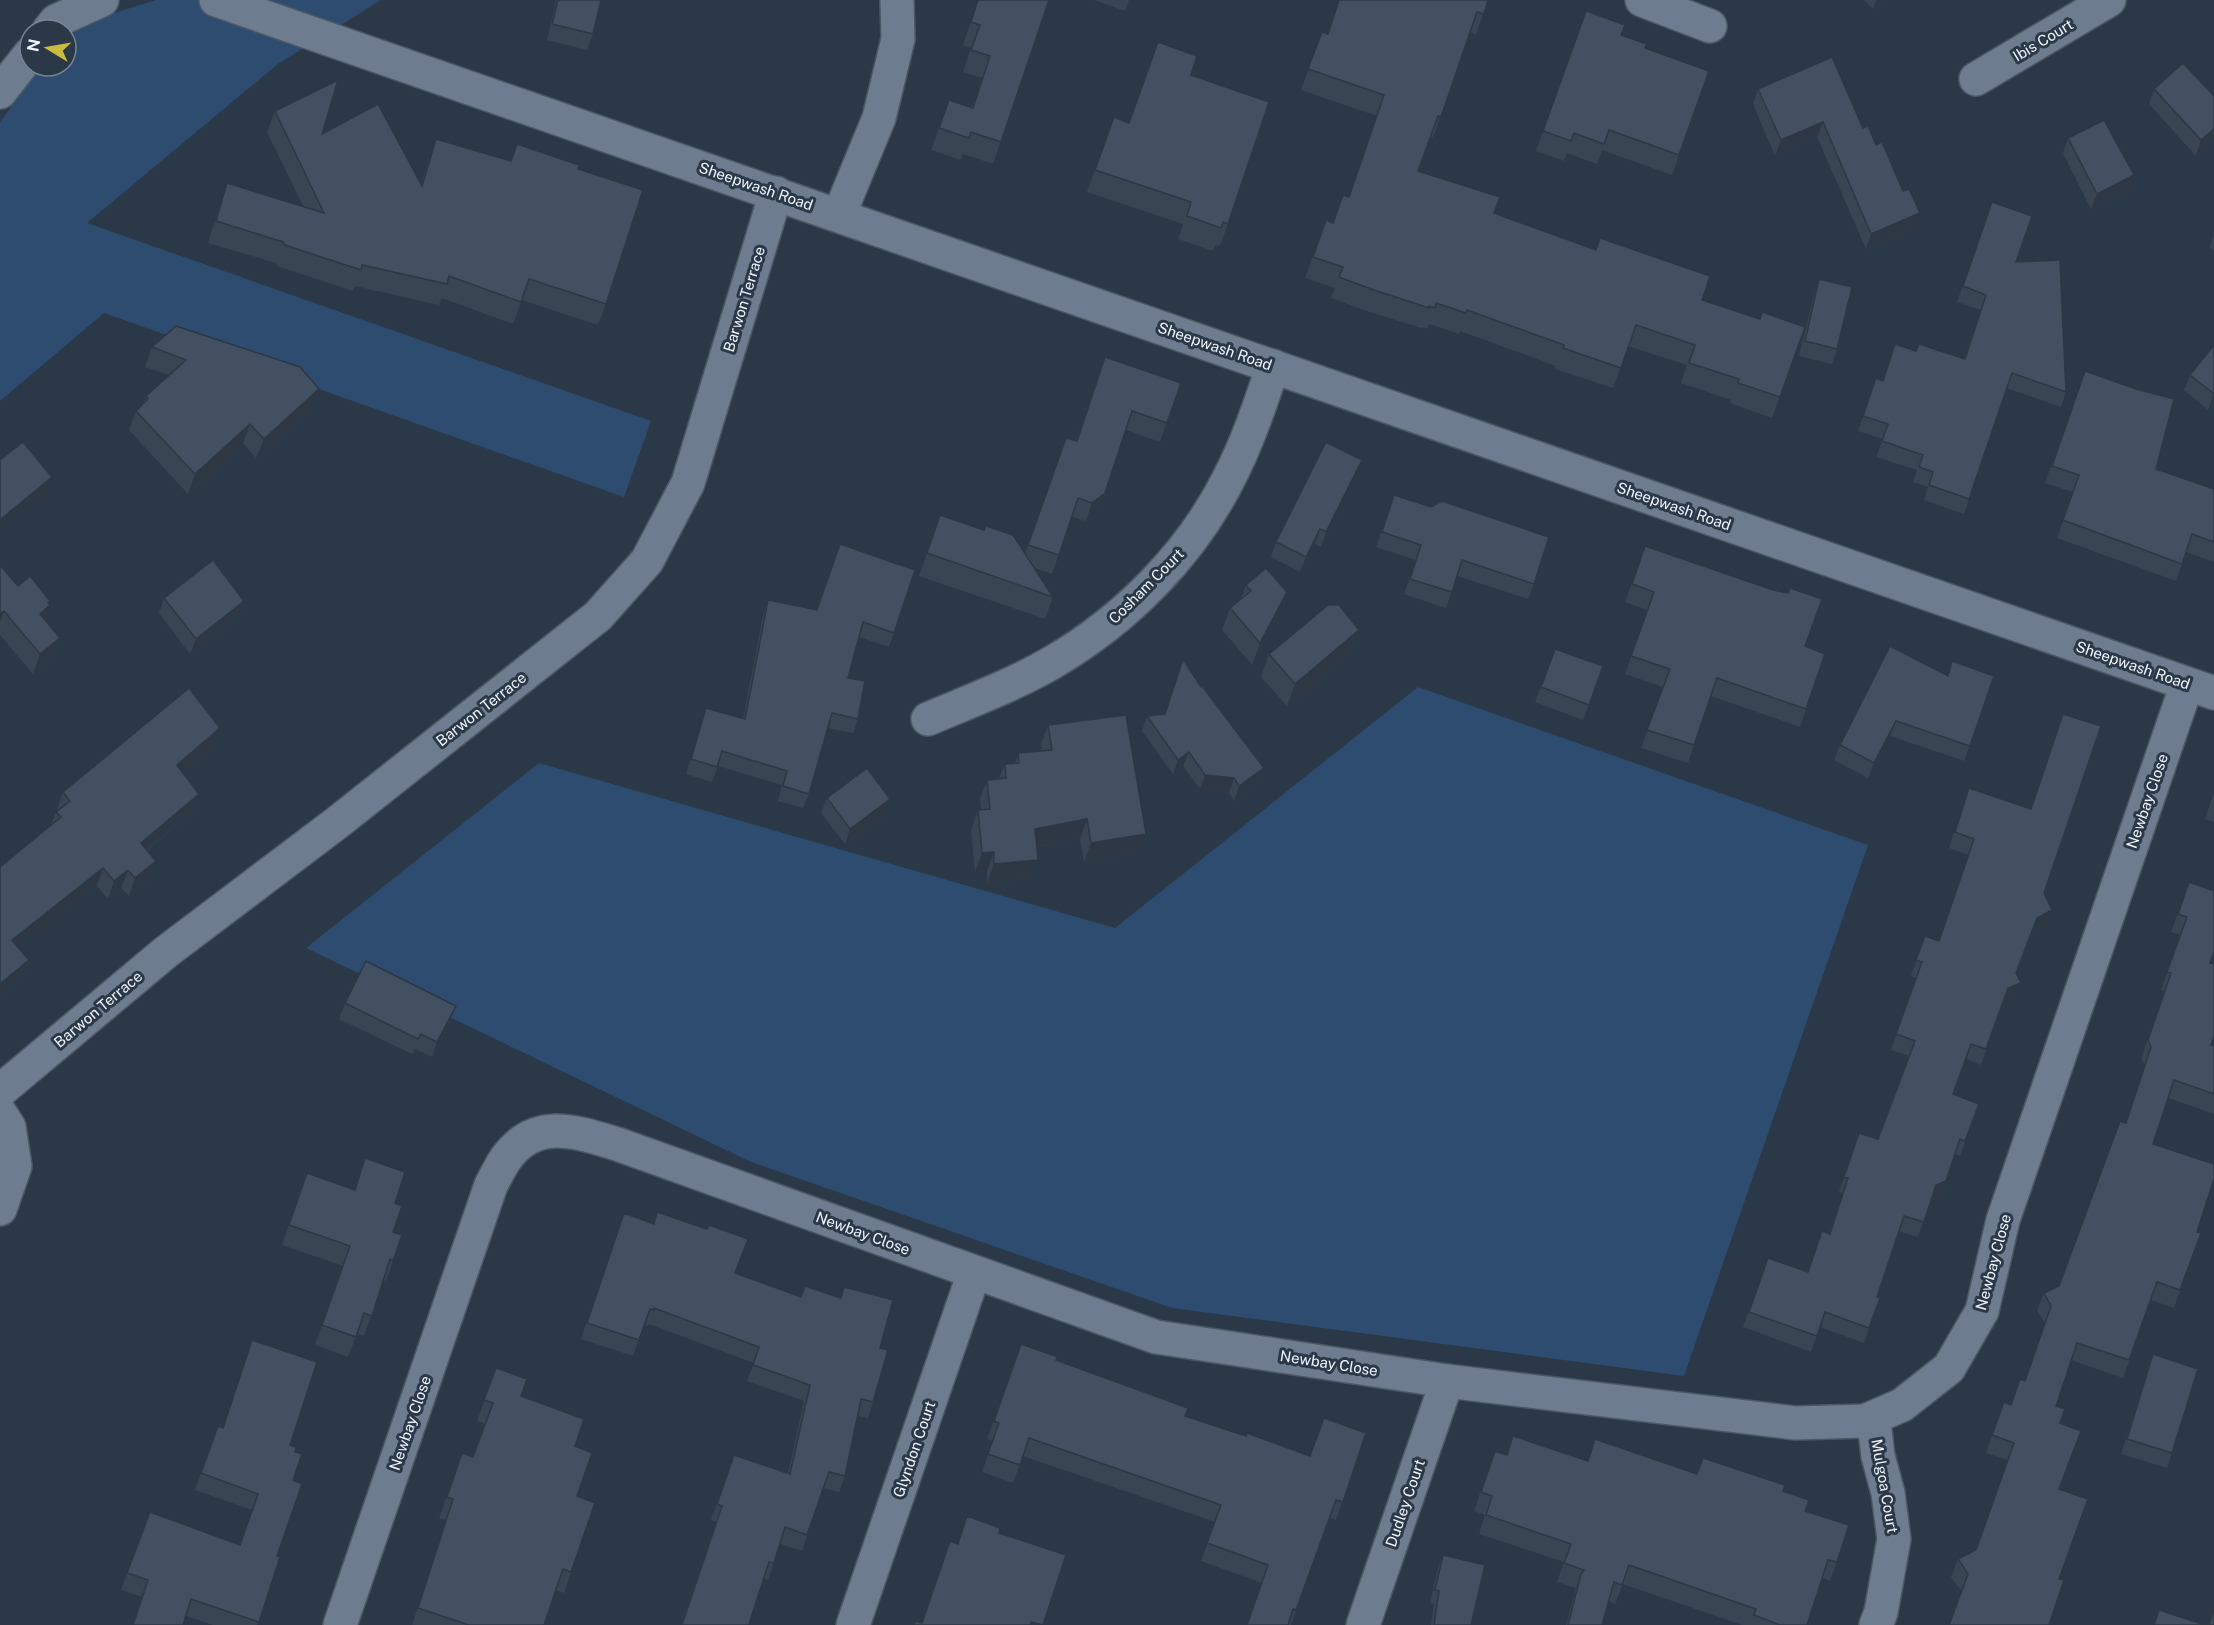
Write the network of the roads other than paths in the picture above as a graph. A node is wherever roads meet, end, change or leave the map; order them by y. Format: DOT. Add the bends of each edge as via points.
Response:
graph roads {
  1 [pos="102,0"];
  2 [pos="216,0"];
  3 [pos="897,0"];
  4 [pos="1642,0"];
  5 [pos="2109,0"];
  6 [pos="63,18"];
  7 [pos="1710,26"];
  8 [pos="18,69"];
  9 [pos="1976,79"];
  10 [pos="0,92"];
  11 [pos="776,193"];
  12 [pos="839,215"];
  13 [pos="1273,366"];
  14 [pos="2201,689"];
  15 [pos="928,719"];
  16 [pos="0,1091"];
  17 [pos="0,1113"];
  18 [pos="0,1209"];
  19 [pos="975,1273"];
  20 [pos="1447,1380"];
  21 [pos="1865,1421"];
  22 [pos="340,1625"];
  23 [pos="853,1625"];
  24 [pos="1363,1625"];
  25 [pos="1876,1625"];
  1 -- 6 [label="street"];
  2 -- 11 [label="street, Sheepwash Road"];
  3 -- 12 [label="street" via="898,39 879,118"];
  4 -- 7 [label="street"];
  5 -- 9 [label="street, Ibis Court"];
  8 -- 10 [label="street"];
  11 -- 12 [label="street, Sheepwash Road"];
  11 -- 16 [label="street, Barwon Terrace" via="688,483 647,561 598,616 166,952"];
  12 -- 13 [label="street, Sheepwash Road"];
  13 -- 14 [label="street, Sheepwash Road"];
  13 -- 15 [label="street, Cosham Court" via="1249,435 1227,482 1192,540 1140,596 1100,632 1052,663"];
  14 -- 21 [label="street, Newbay Close" via="2003,1220 1982,1311 1949,1368 1902,1405"];
  17 -- 18 [label="street" via="9,1126 15,1166"];
  19 -- 20 [label="street, Newbay Close" via="1156,1337"];
  19 -- 22 [label="street, Newbay Close" via="617,1144 563,1131 531,1134 507,1156 491,1185"];
  19 -- 23 [label="street, Glyndon Court"];
  20 -- 21 [label="street, Newbay Close" via="1795,1423"];
  20 -- 24 [label="street, Dudley Court"];
  21 -- 25 [label="street, Mulgoa Court" via="1875,1431 1894,1539"];
}
